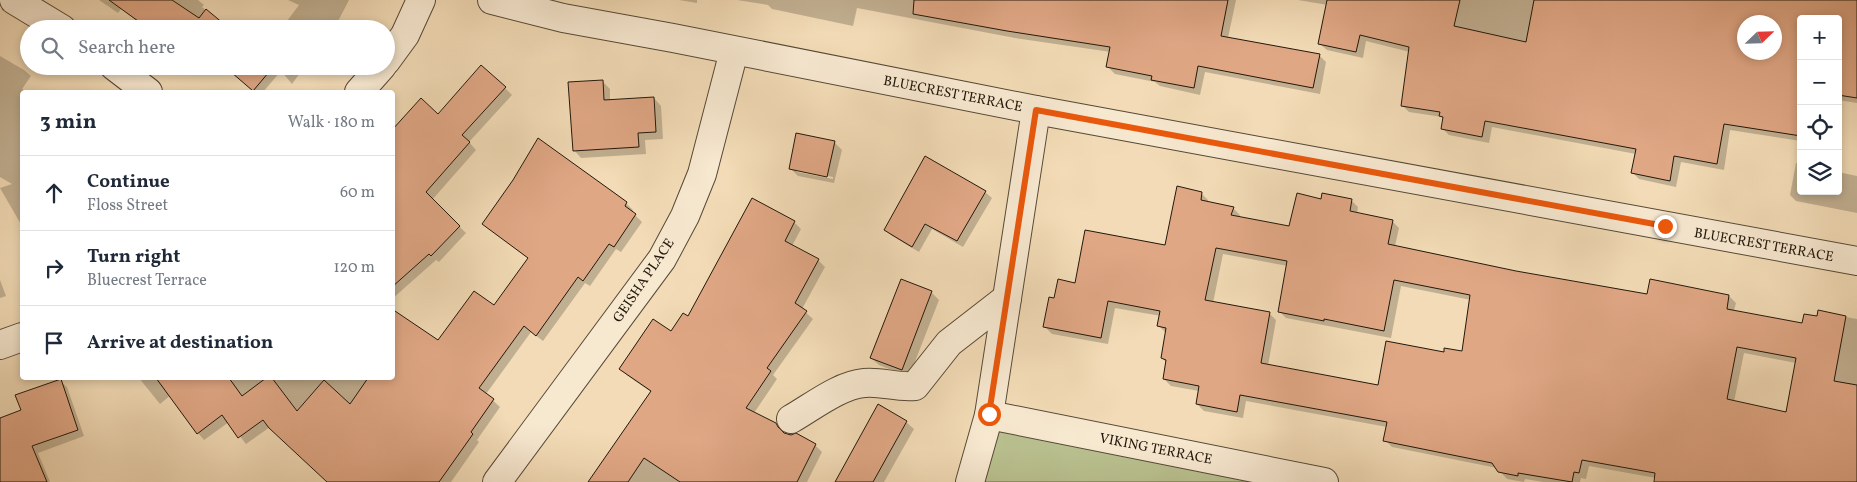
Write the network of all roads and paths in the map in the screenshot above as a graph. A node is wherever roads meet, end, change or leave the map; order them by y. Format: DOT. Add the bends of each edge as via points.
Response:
graph roads {
  1 [pos="14,0"];
  2 [pos="421,0"];
  3 [pos="492,0"];
  4 [pos="47,20"];
  5 [pos="395,48"];
  6 [pos="734,51"];
  7 [pos="126,75"];
  8 [pos="374,75"];
  9 [pos="145,90"];
  10 [pos="361,90"];
  11 [pos="1036,110"];
  12 [pos="1857,261"];
  13 [pos="1007,298"];
  14 [pos="20,337"];
  15 [pos="0,345"];
  16 [pos="989,414"];
  17 [pos="791,419"];
  18 [pos="497,482"];
  19 [pos="970,482"];
  20 [pos="1324,482"];
  1 -- 4 [label="street"];
  2 -- 5 [label="street"];
  3 -- 6 [label="street, BLUECREST TERRACE" via="562,18"];
  6 -- 11 [label="street, BLUECREST TERRACE"];
  6 -- 18 [label="street, GEISHA PLACE" via="702,174 685,216 662,259"];
  7 -- 9 [label="street"];
  8 -- 10 [label="street"];
  11 -- 12 [label="street, BLUECREST TERRACE"];
  11 -- 13 [label="street"];
  13 -- 16 [label="street"];
  13 -- 17 [label="street" via="949,343 914,386 903,388 875,382 854,384"];
  14 -- 15 [label="street"];
  16 -- 19 [label="street"];
  16 -- 20 [label="street, VIKING TERRACE"];
}
